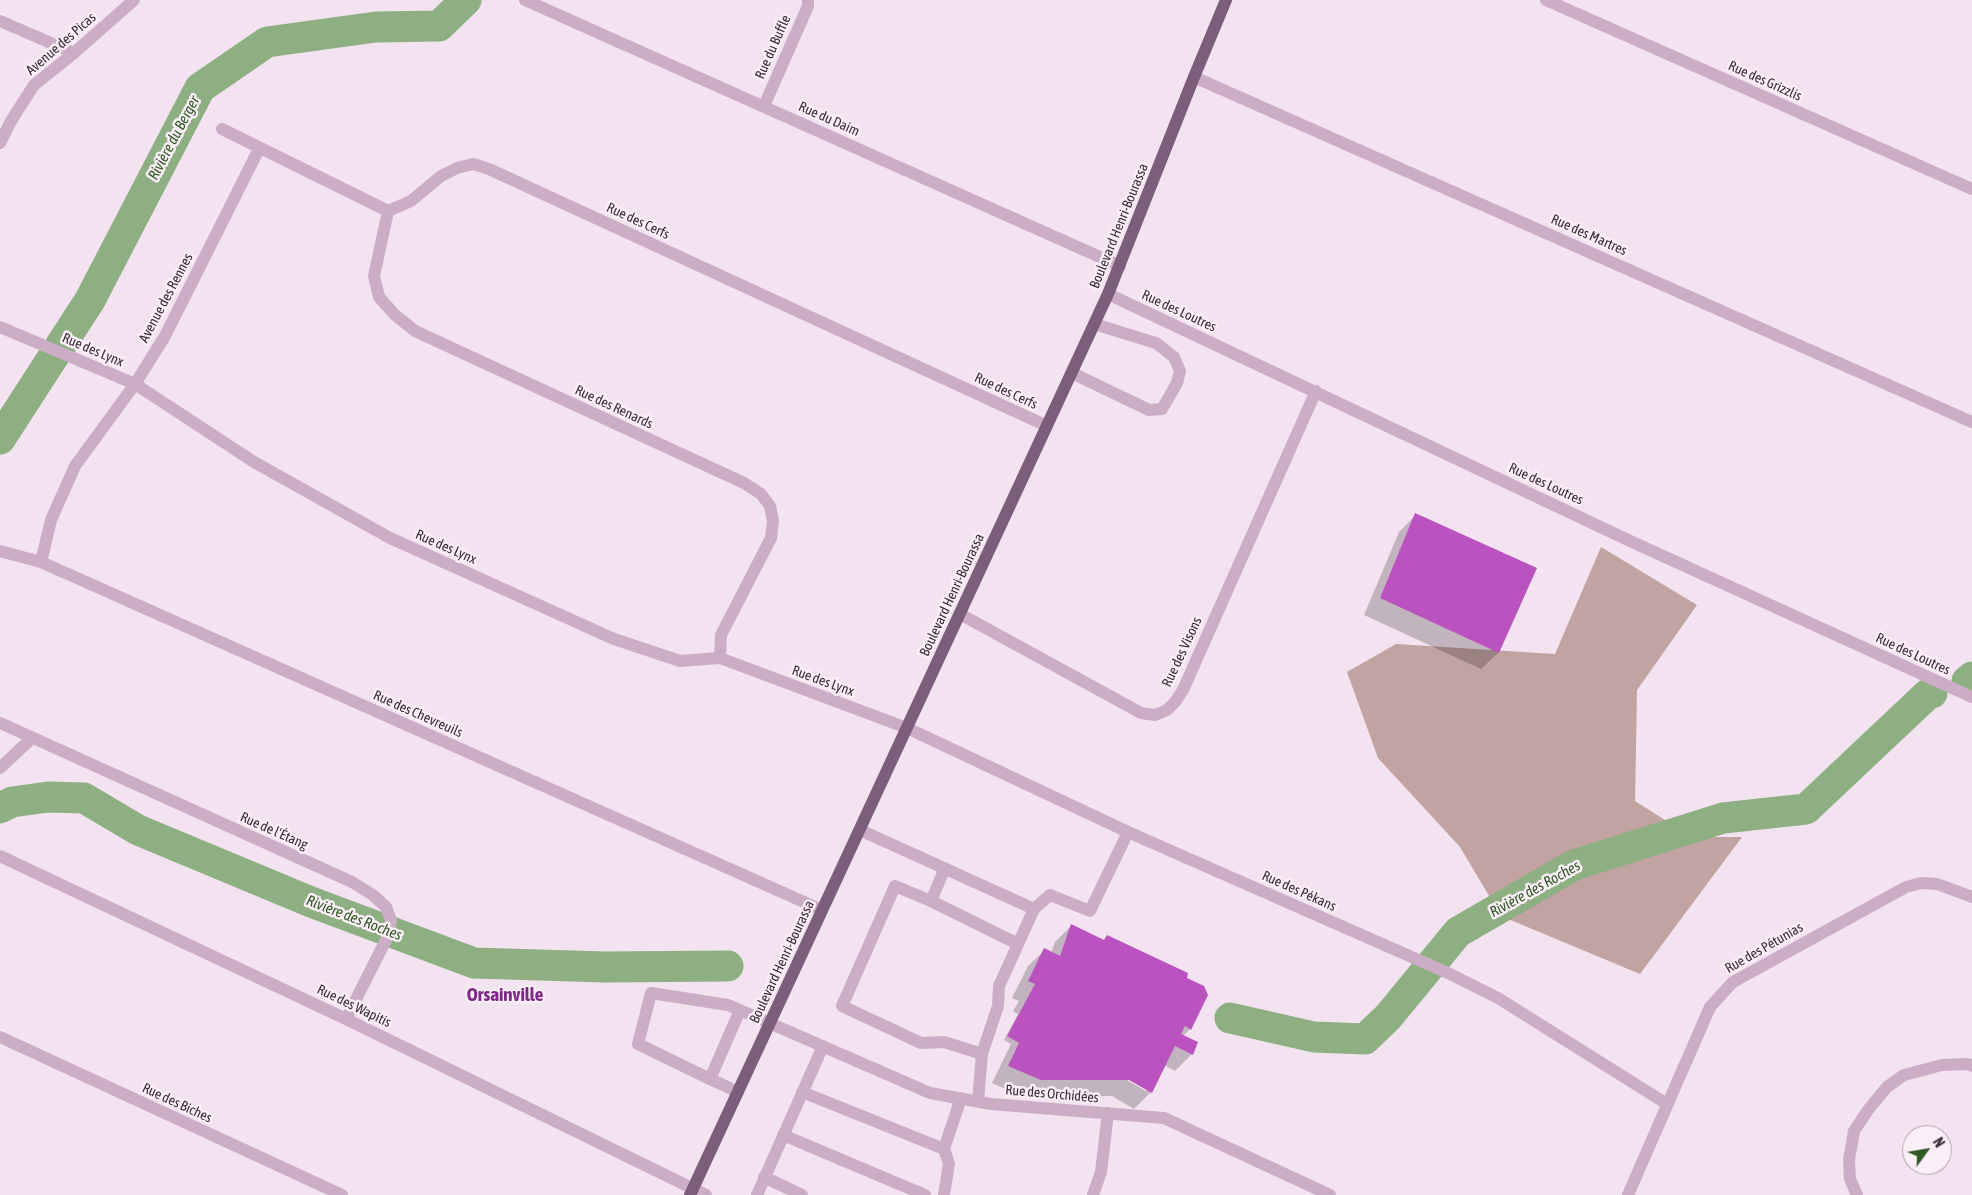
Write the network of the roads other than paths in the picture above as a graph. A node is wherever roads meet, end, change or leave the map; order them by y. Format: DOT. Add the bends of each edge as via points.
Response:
graph roads {
  1 [pos="134,0"];
  2 [pos="525,0"];
  3 [pos="808,0"];
  4 [pos="1226,0"];
  5 [pos="1546,0"];
  6 [pos="0,21"];
  7 [pos="74,53"];
  8 [pos="1194,77"];
  9 [pos="764,106"];
  10 [pos="222,129"];
  11 [pos="0,143"];
  12 [pos="259,149"];
  13 [pos="1972,189"];
  14 [pos="388,211"];
  15 [pos="1120,266"];
  16 [pos="1108,294"];
  17 [pos="1094,324"];
  18 [pos="0,327"];
  19 [pos="1072,373"];
  20 [pos="135,384"];
  21 [pos="1316,391"];
  22 [pos="1972,422"];
  23 [pos="1047,426"];
  24 [pos="0,551"];
  25 [pos="41,562"];
  26 [pos="960,614"];
  27 [pos="720,658"];
  28 [pos="1972,697"];
  29 [pos="0,723"];
  30 [pos="907,728"];
  31 [pos="32,738"];
  32 [pos="0,768"];
  33 [pos="860,830"];
  34 [pos="1128,832"];
  35 [pos="0,856"];
  36 [pos="945,868"];
  37 [pos="1972,897"];
  38 [pos="931,900"];
  39 [pos="822,910"];
  40 [pos="1034,910"];
  41 [pos="1018,944"];
  42 [pos="740,1010"];
  43 [pos="346,1019"];
  44 [pos="769,1024"];
  45 [pos="0,1037"];
  46 [pos="823,1046"];
  47 [pos="982,1054"];
  48 [pos="1972,1066"];
  49 [pos="710,1079"];
  50 [pos="738,1092"];
  51 [pos="802,1092"];
  52 [pos="961,1098"];
  53 [pos="978,1101"];
  54 [pos="1667,1104"];
  55 [pos="1108,1113"];
  56 [pos="783,1135"];
  57 [pos="944,1149"];
  58 [pos="764,1177"];
  59 [pos="692,1191"];
  60 [pos="342,1195"];
  61 [pos="706,1195"];
  62 [pos="756,1195"];
  63 [pos="802,1195"];
  64 [pos="925,1195"];
  65 [pos="944,1195"];
  66 [pos="1093,1195"];
  67 [pos="1330,1195"];
  68 [pos="1628,1195"];
  69 [pos="1857,1195"];
  1 -- 7 [label="street, Avenue des Picas"];
  2 -- 9 [label="street, Rue du Daim"];
  3 -- 9 [label="street, Rue du Buffle"];
  4 -- 8 [label="main road, Boulevard Henri-Bourassa"];
  5 -- 13 [label="street, Rue des Grizzlis"];
  6 -- 7 [label="street"];
  7 -- 11 [label="street, Avenue des Picas" via="34,85"];
  8 -- 15 [label="main road, Boulevard Henri-Bourassa"];
  8 -- 22 [label="street, Rue des Martres"];
  9 -- 15 [label="street, Rue du Daim"];
  10 -- 12 [label="street"];
  12 -- 14 [label="street"];
  12 -- 20 [label="street, Avenue des Rennes" via="165,336"];
  14 -- 23 [label="street, Rue des Cerfs" via="411,201 441,176 457,168 472,164 489,168"];
  14 -- 27 [label="street, Rue des Renards" via="374,276 379,297 414,332 744,483 761,494 770,506 773,521 770,538 721,635"];
  15 -- 16 [label="main road, Boulevard Henri-Bourassa"];
  16 -- 17 [label="main road, Boulevard Henri-Bourassa"];
  16 -- 21 [label="street, Rue des Loutres"];
  17 -- 19 [label="main road, Boulevard Henri-Bourassa"];
  17 -- 19 [label="street" via="1156,343 1174,357 1180,370 1177,383 1162,409 1150,410"];
  18 -- 20 [label="street, Rue des Lynx"];
  19 -- 23 [label="main road, Boulevard Henri-Bourassa"];
  20 -- 25 [label="street, Avenue des Rennes" via="75,466 51,520"];
  20 -- 27 [label="street, Rue des Lynx" via="254,462 390,538 614,639 680,661"];
  21 -- 26 [label="street, Rue des Visons" via="1183,690 1167,710 1155,715 1141,713"];
  21 -- 28 [label="street, Rue des Loutres" via="1628,540"];
  23 -- 26 [label="main road, Boulevard Henri-Bourassa"];
  24 -- 25 [label="street, Rue des Chevreuils"];
  25 -- 39 [label="street, Rue des Chevreuils"];
  26 -- 30 [label="main road, Boulevard Henri-Bourassa"];
  27 -- 30 [label="street, Rue des Lynx"];
  29 -- 31 [label="street, Rue de l'Étang"];
  30 -- 33 [label="main road, Boulevard Henri-Bourassa"];
  30 -- 34 [label="street, Rue des Pékans"];
  31 -- 32 [label="street"];
  31 -- 43 [label="street, Rue de l'Étang" via="352,882 380,901 391,920 388,936"];
  33 -- 36 [label="street"];
  33 -- 39 [label="main road, Boulevard Henri-Bourassa"];
  34 -- 40 [label="street" via="1090,911 1050,895"];
  34 -- 54 [label="street, Rue des Pékans" via="1420,960 1498,998"];
  35 -- 43 [label="street, Rue des Wapitis"];
  36 -- 38 [label="street"];
  36 -- 40 [label="street"];
  37 -- 54 [label="street, Rue des Pétunias" via="1937,884 1906,886 1732,982 1710,1008"];
  38 -- 41 [label="street"];
  38 -- 47 [label="street" via="895,886 842,1006 921,1044 944,1042"];
  39 -- 44 [label="main road, Boulevard Henri-Bourassa"];
  40 -- 41 [label="street"];
  41 -- 47 [label="street" via="999,986 998,1006"];
  42 -- 44 [label="street, Rue des Orchidées"];
  42 -- 49 [label="street"];
  42 -- 49 [label="street, Rue des Orchidées" via="728,1005 651,993 638,1044"];
  43 -- 59 [label="street, Rue des Wapitis"];
  44 -- 46 [label="street, Rue des Orchidées"];
  44 -- 50 [label="main road, Boulevard Henri-Bourassa"];
  45 -- 60 [label="street, Rue des Biches"];
  46 -- 51 [label="street"];
  46 -- 52 [label="street, Rue des Orchidées" via="930,1092"];
  47 -- 53 [label="street"];
  48 -- 69 [label="street" via="1942,1065 1904,1075 1887,1087 1854,1131 1849,1160 1850,1179"];
  49 -- 50 [label="street"];
  50 -- 59 [label="main road, Boulevard Henri-Bourassa"];
  51 -- 56 [label="street"];
  51 -- 57 [label="street"];
  52 -- 53 [label="street, Rue des Orchidées"];
  52 -- 57 [label="street"];
  53 -- 55 [label="street, Rue des Orchidées"];
  54 -- 68 [label="street, Rue des Pétunias"];
  55 -- 66 [label="street" via="1101,1172"];
  55 -- 67 [label="street, Rue des Orchidées" via="1164,1118"];
  56 -- 58 [label="street"];
  56 -- 64 [label="street"];
  57 -- 65 [label="street" via="949,1164"];
  58 -- 62 [label="street"];
  58 -- 63 [label="street"];
  59 -- 61 [label="street, Rue des Wapitis"];
}
